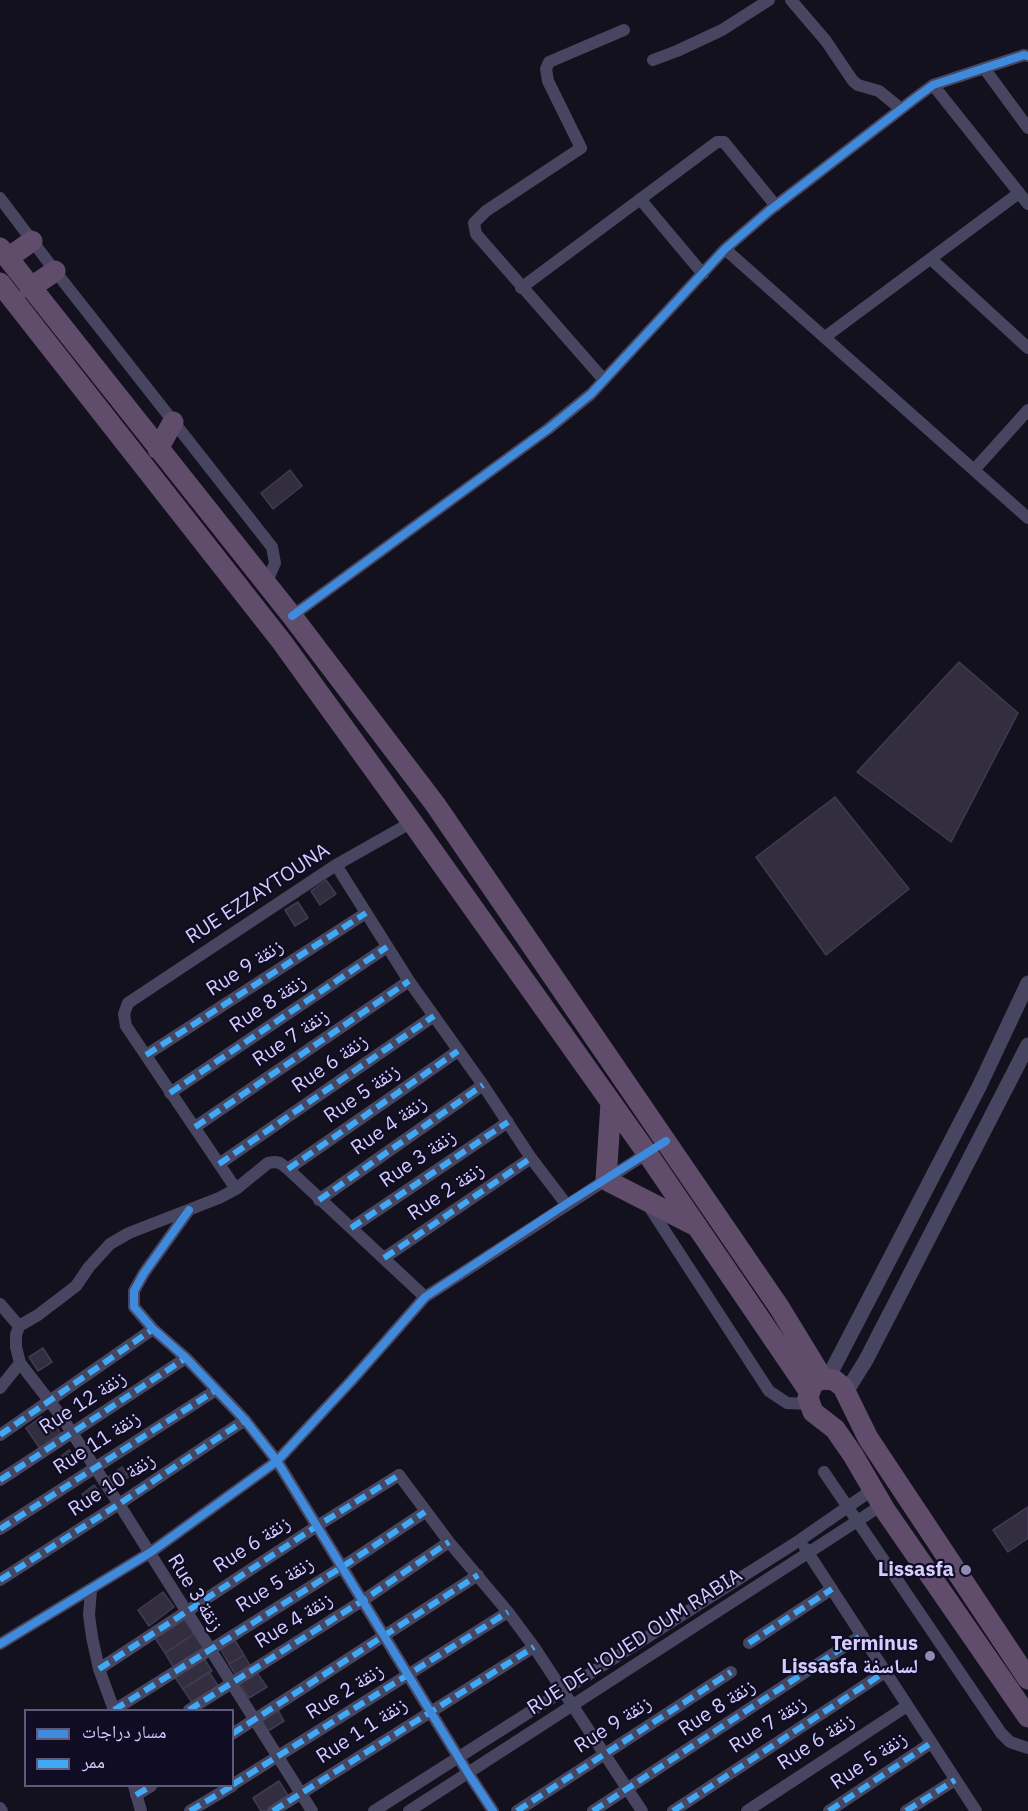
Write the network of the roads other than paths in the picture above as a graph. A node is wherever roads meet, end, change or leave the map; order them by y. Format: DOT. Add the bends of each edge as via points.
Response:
graph roads {
  1 [pos="769,0"];
  2 [pos="791,0"];
  3 [pos="624,30"];
  4 [pos="1028,56"];
  5 [pos="653,60"];
  6 [pos="984,68"];
  7 [pos="933,85"];
  8 [pos="901,109"];
  9 [pos="1028,128"];
  10 [pos="1019,193"];
  11 [pos="0,198"];
  12 [pos="640,200"];
  13 [pos="1028,204"];
  14 [pos="776,206"];
  15 [pos="32,241"];
  16 [pos="725,249"];
  17 [pos="4,253"];
  18 [pos="931,259"];
  19 [pos="55,271"];
  20 [pos="703,274"];
  21 [pos="0,283"];
  22 [pos="30,288"];
  23 [pos="521,288"];
  24 [pos="825,337"];
  25 [pos="1028,348"];
  26 [pos="604,380"];
  27 [pos="1028,410"];
  28 [pos="173,422"];
  29 [pos="158,449"];
  30 [pos="974,470"];
  31 [pos="1028,518"];
  32 [pos="267,584"];
  33 [pos="292,616"];
  34 [pos="412,822"];
  35 [pos="336,866"];
  36 [pos="366,913"];
  37 [pos="387,947"];
  38 [pos="409,981"];
  39 [pos="1028,983"];
  40 [pos="434,1016"];
  41 [pos="1028,1045"];
  42 [pos="458,1050"];
  43 [pos="146,1055"];
  44 [pos="483,1085"];
  45 [pos="170,1093"];
  46 [pos="611,1103"];
  47 [pos="508,1122"];
  48 [pos="195,1127"];
  49 [pos="957,1130"];
  50 [pos="666,1141"];
  51 [pos="979,1142"];
  52 [pos="647,1153"];
  53 [pos="531,1158"];
  54 [pos="219,1164"];
  55 [pos="288,1169"];
  56 [pos="606,1180"];
  57 [pos="236,1189"];
  58 [pos="319,1200"];
  59 [pos="645,1202"];
  60 [pos="566,1204"];
  61 [pos="189,1210"];
  62 [pos="697,1226"];
  63 [pos="351,1228"];
  64 [pos="384,1258"];
  65 [pos="425,1297"];
  66 [pos="0,1304"];
  67 [pos="19,1326"];
  68 [pos="153,1329"];
  69 [pos="186,1358"];
  70 [pos="20,1363"];
  71 [pos="0,1388"];
  72 [pos="818,1388"];
  73 [pos="216,1390"];
  74 [pos="846,1392"];
  75 [pos="49,1400"];
  76 [pos="245,1420"];
  77 [pos="72,1434"];
  78 [pos="0,1435"];
  79 [pos="277,1461"];
  80 [pos="94,1468"];
  81 [pos="824,1472"];
  82 [pos="0,1480"];
  83 [pos="906,1498"];
  84 [pos="879,1502"];
  85 [pos="119,1504"];
  86 [pos="848,1508"];
  87 [pos="425,1512"];
  88 [pos="858,1522"];
  89 [pos="316,1526"];
  90 [pos="0,1529"];
  91 [pos="800,1540"];
  92 [pos="449,1542"];
  93 [pos="151,1552"];
  94 [pos="809,1554"];
  95 [pos="342,1567"];
  96 [pos="478,1575"];
  97 [pos="0,1580"];
  98 [pos="832,1589"];
  99 [pos="91,1590"];
  100 [pos="362,1601"];
  101 [pos="186,1611"];
  102 [pos="508,1612"];
  103 [pos="862,1635"];
  104 [pos="385,1636"];
  105 [pos="749,1643"];
  106 [pos="0,1644"];
  107 [pos="534,1647"];
  108 [pos="211,1648"];
  109 [pos="99,1669"];
  110 [pos="730,1672"];
  111 [pos="885,1672"];
  112 [pos="409,1675"];
  113 [pos="1028,1679"];
  114 [pos="233,1683"];
  115 [pos="562,1691"];
  116 [pos="572,1706"];
  117 [pos="907,1706"];
  118 [pos="114,1709"];
  119 [pos="116,1709"];
  120 [pos="191,1709"];
  121 [pos="431,1710"];
  122 [pos="1028,1718"];
  123 [pos="255,1720"];
  124 [pos="234,1733"];
  125 [pos="931,1743"];
  126 [pos="1028,1748"];
  127 [pos="604,1753"];
  128 [pos="279,1757"];
  129 [pos="459,1757"];
  130 [pos="468,1773"];
  131 [pos="955,1780"];
  132 [pos="234,1784"];
  133 [pos="229,1787"];
  134 [pos="135,1790"];
  135 [pos="628,1790"];
  136 [pos="301,1793"];
  137 [pos="141,1811"];
  138 [pos="190,1811"];
  139 [pos="273,1811"];
  140 [pos="312,1811"];
  141 [pos="374,1811"];
  142 [pos="409,1811"];
  143 [pos="493,1811"];
  144 [pos="517,1811"];
  145 [pos="593,1811"];
  146 [pos="642,1811"];
  147 [pos="673,1811"];
  148 [pos="747,1811"];
  149 [pos="829,1811"];
  150 [pos="906,1811"];
  151 [pos="976,1811"];
  1 -- 5 [label="street" via="722,30"];
  2 -- 8 [label="street" via="853,81 879,91"];
  3 -- 23 [label="street" via="549,63 548,81 581,148 474,223 476,234"];
  4 -- 6 [label="street"];
  6 -- 7 [label="street"];
  6 -- 9 [label="street"];
  7 -- 8 [label="street"];
  7 -- 10 [label="street"];
  8 -- 14 [label="street"];
  10 -- 13 [label="street"];
  10 -- 18 [label="street"];
  11 -- 15 [label="street"];
  12 -- 14 [label="street" via="720,141"];
  12 -- 20 [label="street"];
  12 -- 23 [label="street"];
  14 -- 16 [label="street"];
  15 -- 17 [label="highway"];
  15 -- 19 [label="street"];
  16 -- 20 [label="street"];
  16 -- 24 [label="street"];
  17 -- 22 [label="highway"];
  18 -- 24 [label="street"];
  18 -- 25 [label="street"];
  19 -- 22 [label="highway"];
  19 -- 28 [label="street"];
  20 -- 26 [label="street"];
  21 -- 34 [label="highway" via="282,642"];
  22 -- 29 [label="highway"];
  23 -- 26 [label="street"];
  24 -- 30 [label="street"];
  26 -- 33 [label="street" via="548,429"];
  27 -- 30 [label="street"];
  28 -- 29 [label="highway"];
  28 -- 32 [label="street" via="272,547 275,559"];
  29 -- 32 [label="highway"];
  30 -- 31 [label="street"];
  32 -- 33 [label="highway"];
  33 -- 50 [label="highway" via="435,804"];
  34 -- 35 [label="street, RUE EZZAYTOUNA"];
  34 -- 46 [label="highway"];
  35 -- 36 [label="street"];
  35 -- 43 [label="street, RUE EZZAYTOUNA" via="128,1003 124,1014 126,1026"];
  36 -- 37 [label="street"];
  36 -- 43 [label="street, Rue 9 زنقة"];
  37 -- 38 [label="street"];
  37 -- 45 [label="street, Rue 8 زنقة"];
  38 -- 40 [label="street"];
  38 -- 48 [label="street, Rue 7 زنقة"];
  39 -- 49 [label="street"];
  40 -- 42 [label="street"];
  40 -- 54 [label="street, Rue 6 زنقة"];
  41 -- 51 [label="street"];
  42 -- 44 [label="street"];
  42 -- 55 [label="street, Rue 5 زنقة"];
  43 -- 45 [label="street"];
  44 -- 47 [label="street"];
  44 -- 58 [label="street, Rue 4 زنقة"];
  45 -- 48 [label="street"];
  46 -- 52 [label="highway"];
  46 -- 56 [label="highway"];
  47 -- 53 [label="street"];
  47 -- 63 [label="street, Rue 3 زنقة"];
  48 -- 54 [label="street"];
  49 -- 51 [label="street"];
  49 -- 72 [label="street"];
  50 -- 52 [label="street"];
  50 -- 72 [label="highway" via="779,1307"];
  51 -- 74 [label="street"];
  52 -- 56 [label="street"];
  52 -- 62 [label="highway"];
  53 -- 60 [label="street"];
  53 -- 64 [label="street, Rue 2 زنقة"];
  54 -- 57 [label="street"];
  55 -- 57 [label="street" via="280,1163 268,1163"];
  55 -- 58 [label="street"];
  56 -- 59 [label="highway"];
  56 -- 60 [label="street"];
  57 -- 61 [label="street"];
  58 -- 63 [label="street"];
  59 -- 62 [label="highway"];
  59 -- 72 [label="street" via="769,1391 788,1403"];
  60 -- 65 [label="street"];
  61 -- 67 [label="street" via="110,1244 76,1286"];
  61 -- 68 [label="street" via="134,1291 134,1307"];
  62 -- 72 [label="highway"];
  63 -- 64 [label="street"];
  64 -- 65 [label="street"];
  65 -- 79 [label="street"];
  66 -- 67 [label="street"];
  67 -- 70 [label="street" via="16,1347"];
  68 -- 69 [label="street"];
  68 -- 75 [label="street"];
  69 -- 73 [label="street"];
  69 -- 77 [label="street, Rue 12 زنقة"];
  70 -- 71 [label="street"];
  70 -- 75 [label="street, Rue 3 زنقة"];
  72 -- 74 [label="highway" via="839,1383"];
  72 -- 84 [label="highway" via="813,1412 835,1429"];
  73 -- 76 [label="street"];
  73 -- 80 [label="street, Rue 11 زنقة"];
  74 -- 83 [label="highway" via="868,1438"];
  75 -- 77 [label="street, Rue 3 زنقة"];
  75 -- 78 [label="street"];
  76 -- 79 [label="street"];
  76 -- 85 [label="street, Rue 10 زنقة"];
  77 -- 80 [label="street, Rue 3 زنقة"];
  77 -- 82 [label="street, Rue 12 زنقة"];
  79 -- 89 [label="street"];
  79 -- 93 [label="street"];
  80 -- 85 [label="street, Rue 3 زنقة"];
  80 -- 90 [label="street, Rue 11 زنقة"];
  81 -- 86 [label="street"];
  83 -- 84 [label="highway" via="907,1510 902,1517 893,1516"];
  83 -- 113 [label="highway"];
  84 -- 86 [label="street, RUE DE L'OUED OUM RABIA"];
  84 -- 88 [label="street, RUE DE L'OUED OUM RABIA"];
  84 -- 122 [label="highway"];
  85 -- 93 [label="street, Rue 3 زنقة"];
  85 -- 97 [label="street, Rue 10 زنقة"];
  86 -- 88 [label="street"];
  86 -- 91 [label="street, RUE DE L'OUED OUM RABIA"];
  87 -- 89 [label="street, Rue 6 زنقة" via="399,1475"];
  87 -- 92 [label="street"];
  87 -- 95 [label="street, Rue 5 زنقة"];
  88 -- 94 [label="street, RUE DE L'OUED OUM RABIA"];
  88 -- 126 [label="street" via="1000,1733 1010,1742"];
  89 -- 95 [label="street"];
  89 -- 101 [label="street, Rue 6 زنقة"];
  91 -- 94 [label="street"];
  91 -- 115 [label="street, RUE DE L'OUED OUM RABIA"];
  92 -- 96 [label="street"];
  92 -- 100 [label="street, Rue 4 زنقة"];
  93 -- 99 [label="street"];
  93 -- 101 [label="street, Rue 3 زنقة"];
  94 -- 98 [label="street"];
  94 -- 116 [label="street, RUE DE L'OUED OUM RABIA"];
  95 -- 100 [label="street"];
  95 -- 108 [label="street, Rue 5 زنقة"];
  96 -- 102 [label="street"];
  96 -- 104 [label="street"];
  98 -- 103 [label="street"];
  98 -- 105 [label="street"];
  99 -- 106 [label="street"];
  99 -- 109 [label="street" via="89,1615"];
  100 -- 104 [label="street"];
  100 -- 114 [label="street, Rue 4 زنقة"];
  101 -- 108 [label="street, Rue 3 زنقة"];
  101 -- 109 [label="street, Rue 6 زنقة"];
  102 -- 107 [label="street"];
  102 -- 112 [label="street, Rue 2 زنقة"];
  103 -- 111 [label="street"];
  103 -- 135 [label="street, Rue 8 زنقة"];
  104 -- 112 [label="street"];
  104 -- 123 [label="street"];
  107 -- 115 [label="street"];
  107 -- 121 [label="street, Rue 1 زنقة 1"];
  108 -- 114 [label="street, Rue 3 زنقة"];
  108 -- 119 [label="street, Rue 5 زنقة"];
  109 -- 118 [label="street"];
  110 -- 127 [label="street, Rue 9 زنقة"];
  111 -- 117 [label="street"];
  111 -- 147 [label="street, Rue 7 زنقة"];
  112 -- 121 [label="street"];
  112 -- 128 [label="street, Rue 2 زنقة"];
  114 -- 120 [label="street, Rue 4 زنقة"];
  114 -- 123 [label="street, Rue 3 زنقة"];
  115 -- 116 [label="street"];
  115 -- 129 [label="street, RUE DE L'OUED OUM RABIA"];
  116 -- 127 [label="street"];
  116 -- 130 [label="street, RUE DE L'OUED OUM RABIA"];
  117 -- 125 [label="street"];
  117 -- 148 [label="street, Rue 6 زنقة"];
  121 -- 129 [label="street"];
  121 -- 136 [label="street, Rue 1 زنقة 1"];
  123 -- 124 [label="street"];
  123 -- 128 [label="street, Rue 3 زنقة"];
  125 -- 131 [label="street"];
  125 -- 149 [label="street, Rue 5 زنقة"];
  127 -- 135 [label="street"];
  127 -- 144 [label="street, Rue 9 زنقة"];
  128 -- 132 [label="street, Rue 2 زنقة"];
  128 -- 136 [label="street, Rue 3 زنقة"];
  129 -- 130 [label="street"];
  129 -- 141 [label="street, RUE DE L'OUED OUM RABIA"];
  130 -- 142 [label="street, RUE DE L'OUED OUM RABIA"];
  130 -- 143 [label="street"];
  131 -- 150 [label="street"];
  131 -- 151 [label="street"];
  133 -- 138 [label="street, Rue 2 زنقة"];
  134 -- 137 [label="street"];
  135 -- 145 [label="street, Rue 8 زنقة"];
  135 -- 146 [label="street"];
  136 -- 139 [label="street, Rue 1 زنقة 1"];
  136 -- 140 [label="street, Rue 3 زنقة"];
}
